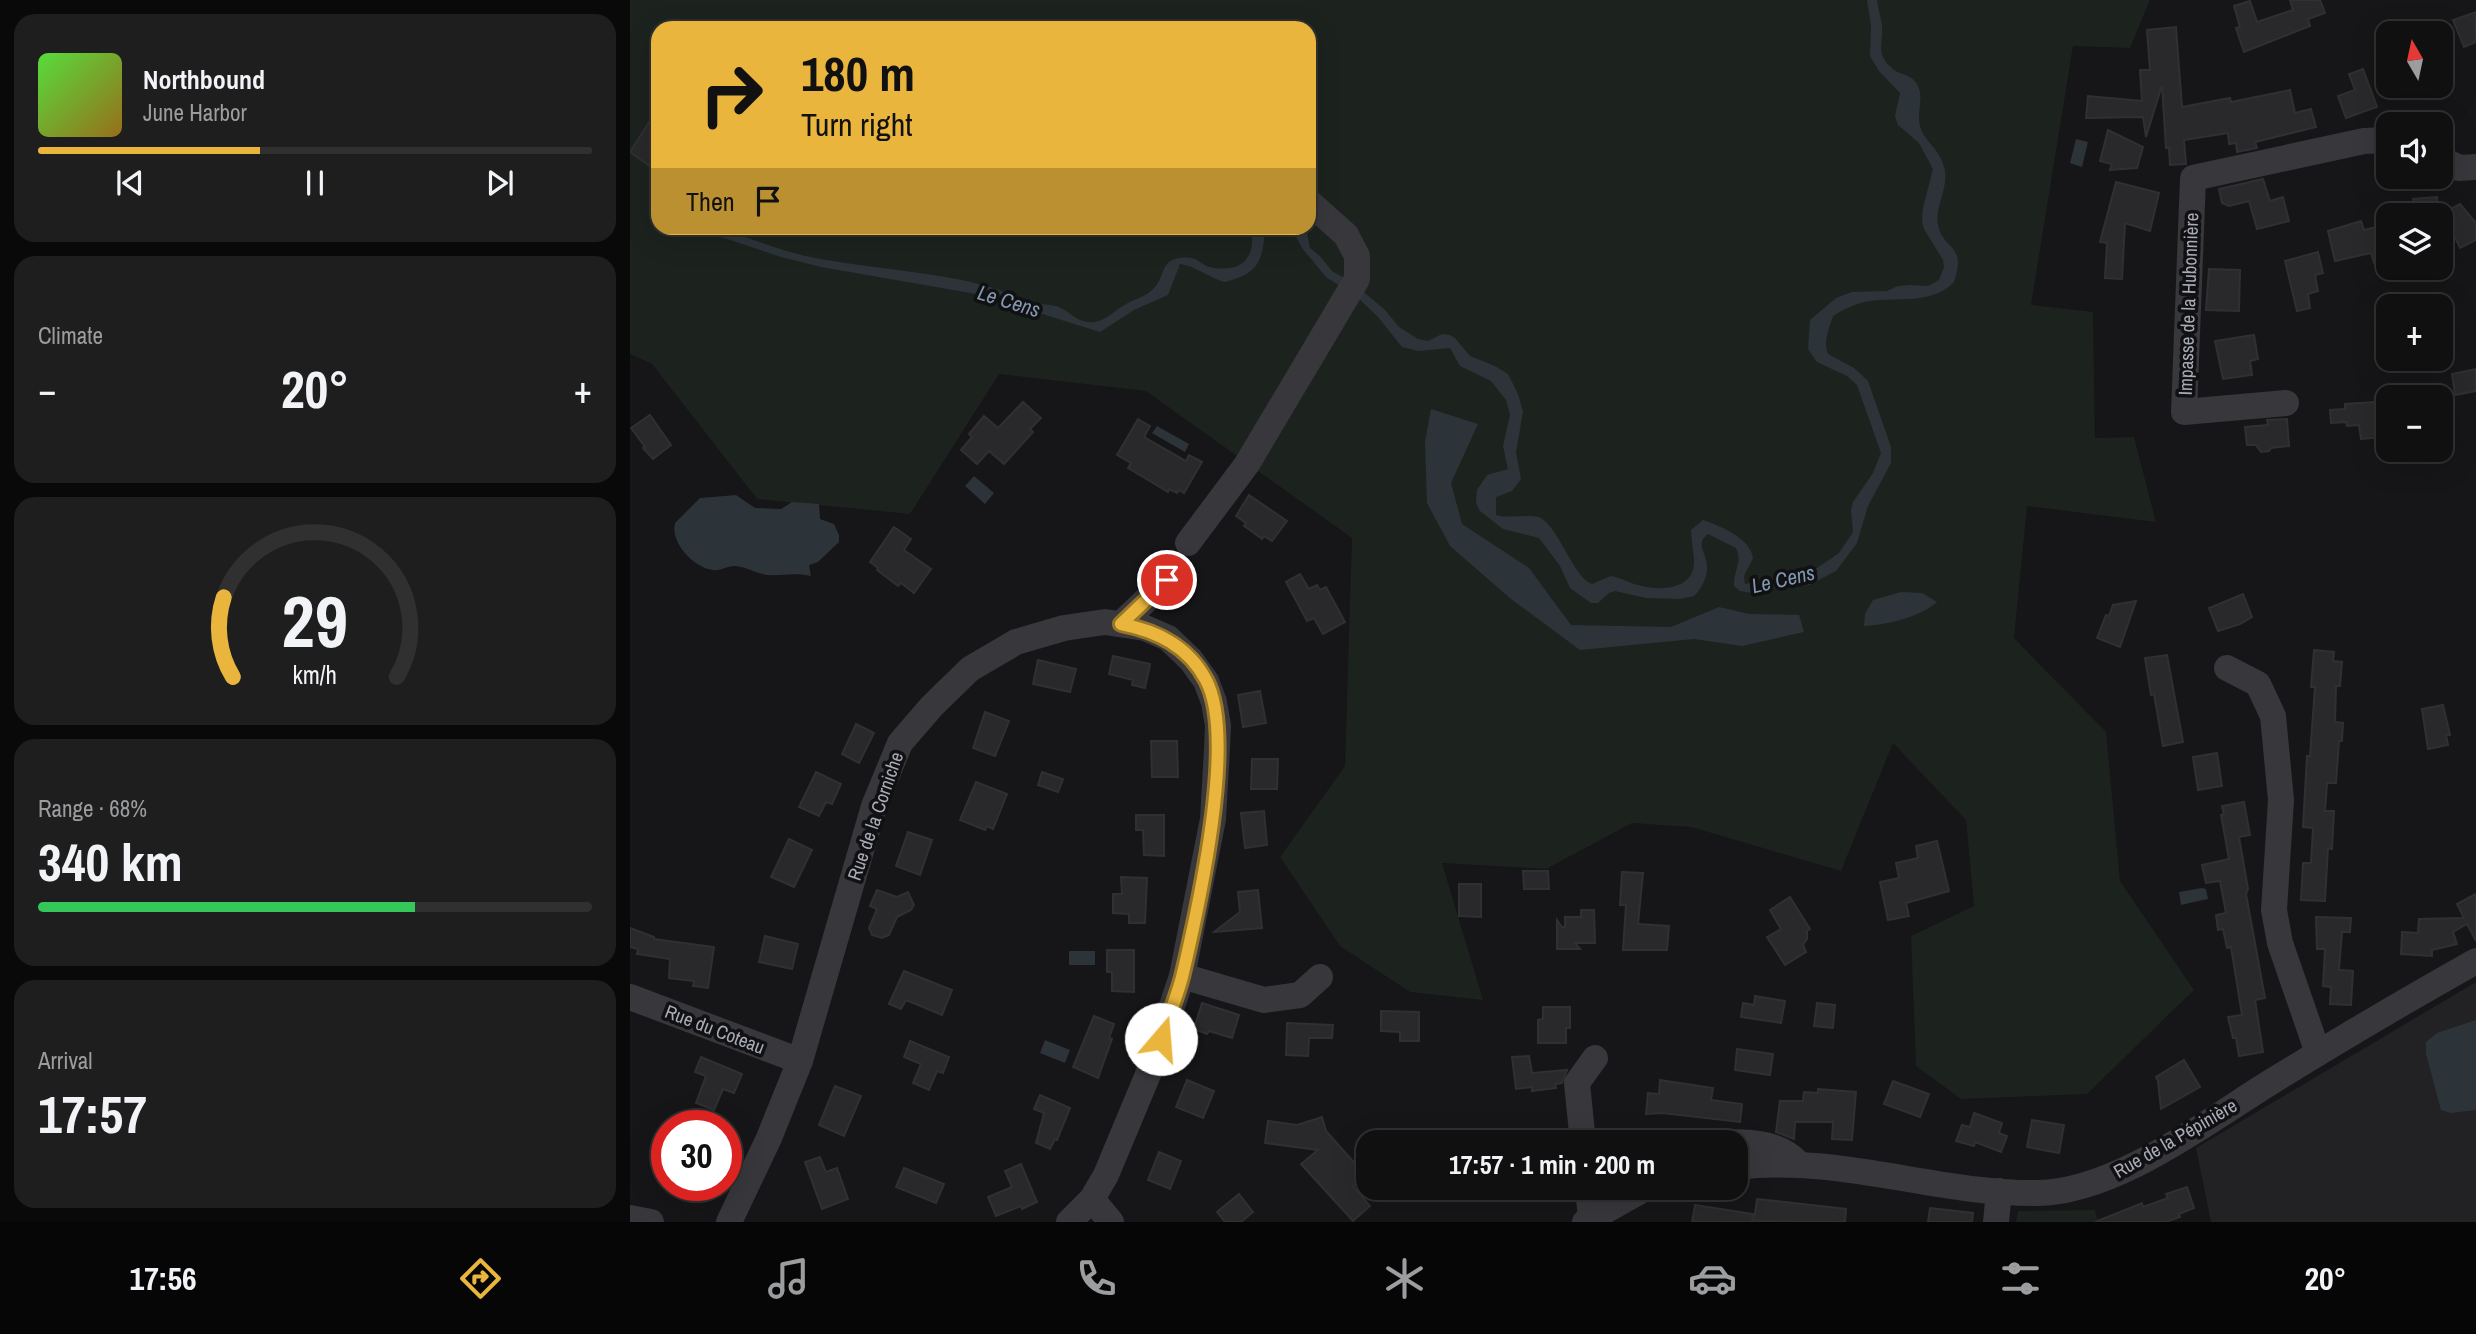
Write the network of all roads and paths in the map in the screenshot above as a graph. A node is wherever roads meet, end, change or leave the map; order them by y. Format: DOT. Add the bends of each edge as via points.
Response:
graph roads {
  1 [pos="2376,140"];
  2 [pos="2453,165"];
  3 [pos="2476,167"];
  4 [pos="1316,208"];
  5 [pos="2286,403"];
  6 [pos="1188,543"];
  7 [pos="1167,580"];
  8 [pos="1121,624"];
  9 [pos="2227,668"];
  10 [pos="2476,961"];
  11 [pos="1182,976"];
  12 [pos="1320,977"];
  13 [pos="630,997"];
  14 [pos="2318,1053"];
  15 [pos="1595,1058"];
  16 [pos="800,1061"];
  17 [pos="1582,1130"];
  18 [pos="1748,1143"];
  19 [pos="1799,1164"];
  20 [pos="1748,1166"];
  21 [pos="1998,1191"];
  22 [pos="1092,1199"];
  23 [pos="1588,1200"];
  24 [pos="1621,1200"];
  25 [pos="630,1218"];
  26 [pos="1588,1220"];
  27 [pos="651,1222"];
  28 [pos="729,1222"];
  29 [pos="1069,1222"];
  30 [pos="1111,1222"];
  31 [pos="1996,1222"];
  1 -- 5 [label="street, Impasse de la Hubonnière" via="2193,178 2184,412"];
  2 -- 3 [label="street"];
  4 -- 6 [label="street" via="1346,235 1357,256 1357,279 1247,464"];
  7 -- 8 [label="street"];
  8 -- 11 [label="street, Rue de la Corniche" via="1168,638 1191,660 1214,702 1218,726 1213,819"];
  8 -- 16 [label="street, Rue de la Corniche" via="1064,628 1016,642 970,669 900,743 874,806"];
  9 -- 14 [label="street" via="2258,684 2273,716 2281,800 2274,910 2280,943"];
  10 -- 14 [label="street, Rue de la Pépinière"];
  11 -- 12 [label="street" via="1264,1000 1300,995"];
  11 -- 22 [label="street, Rue de la Corniche" via="1154,1060"];
  13 -- 16 [label="street, Rue du Coteau"];
  14 -- 21 [label="street, Rue de la Pépinière" via="2127,1168 2082,1186 2039,1193"];
  15 -- 17 [label="street" via="1577,1083"];
  16 -- 28 [label="street, Rue de la Corniche"];
  18 -- 19 [label="street, Rue de la Pépinière" via="1787,1152"];
  19 -- 20 [label="street, Rue de la Pépinière"];
  19 -- 21 [label="street, Rue de la Pépinière"];
  21 -- 31 [label="street"];
  22 -- 29 [label="street, Rue de la Corniche"];
  22 -- 30 [label="street"];
  23 -- 26 [label="street"];
  24 -- 26 [label="street"];
  25 -- 27 [label="street"];
}
